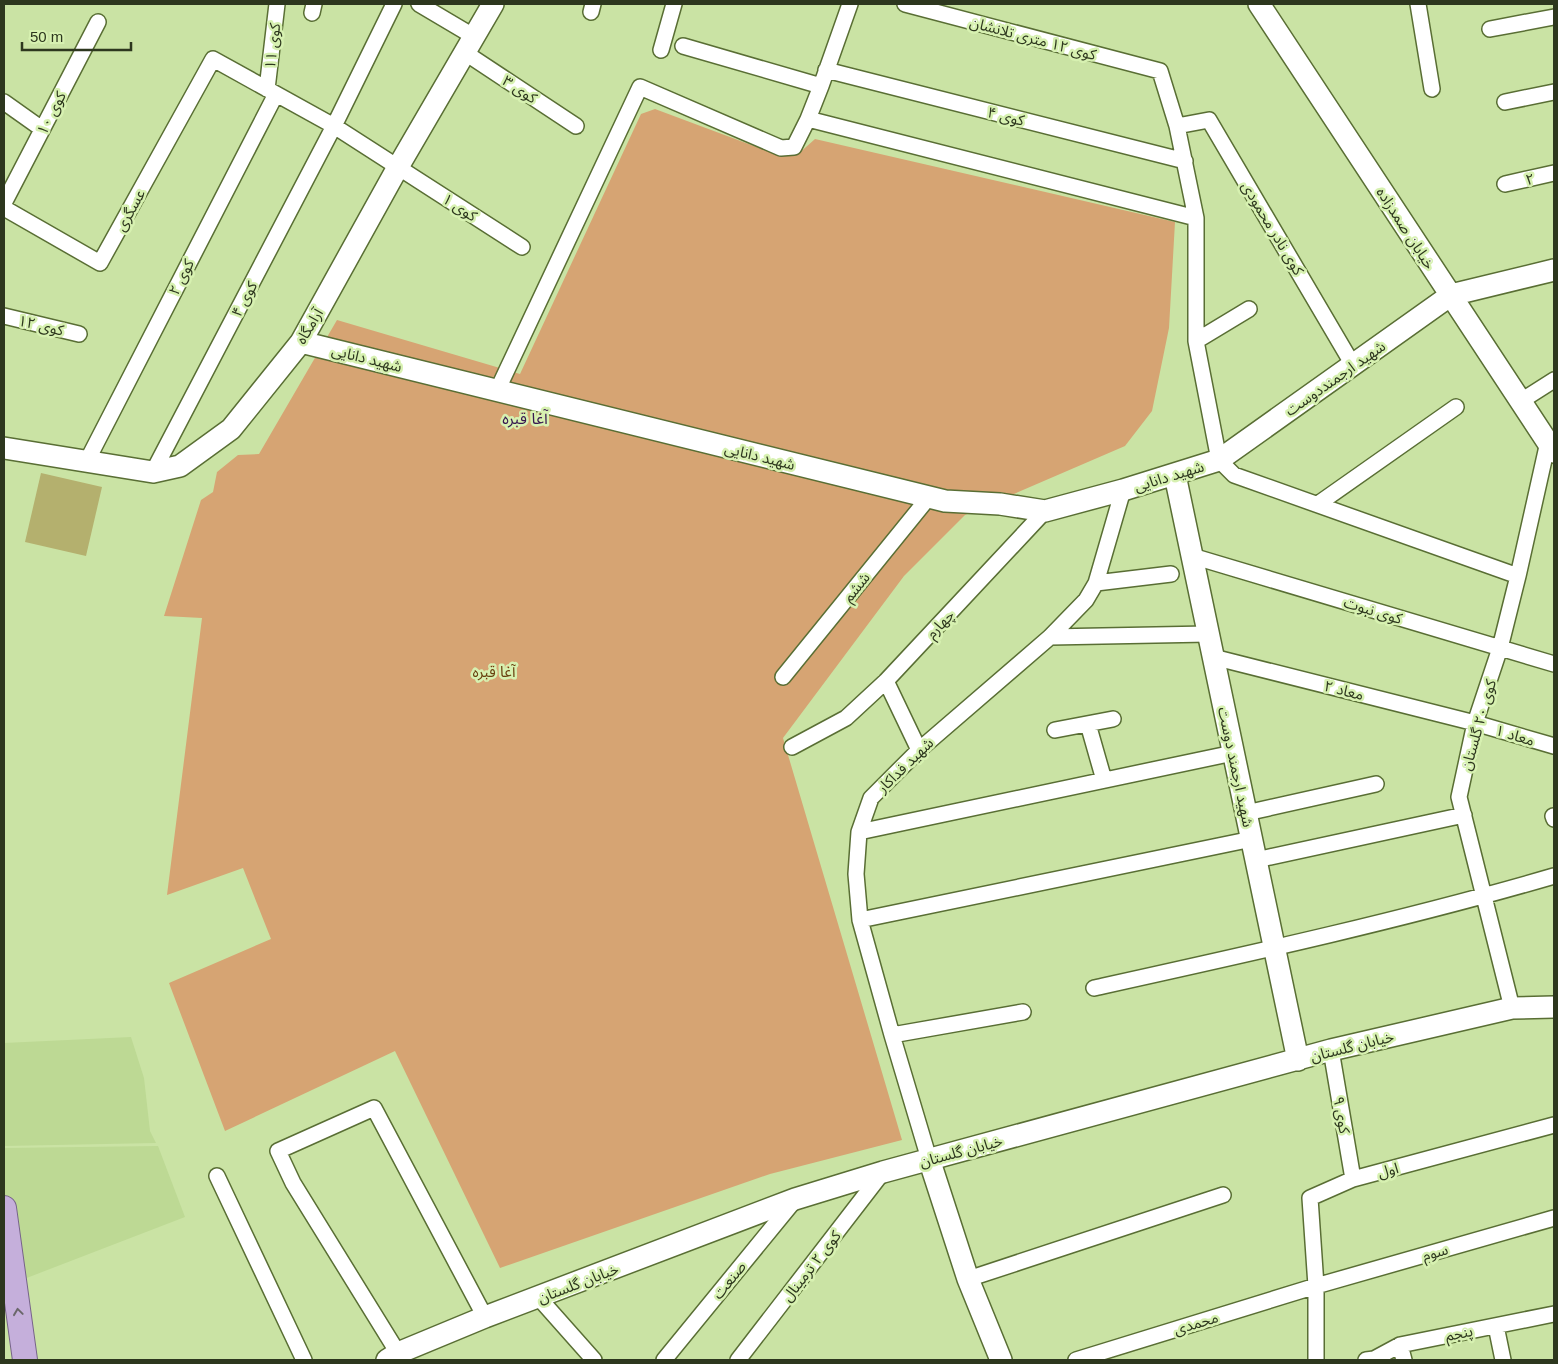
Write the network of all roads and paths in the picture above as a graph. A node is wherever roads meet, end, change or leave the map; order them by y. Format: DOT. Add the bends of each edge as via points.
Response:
graph roads {
  1 [pos="277,4"];
  2 [pos="394,4"];
  3 [pos="419,4"];
  4 [pos="492,4"];
  5 [pos="674,4"];
  6 [pos="850,4"];
  7 [pos="906,4"];
  8 [pos="1259,4"];
  9 [pos="1418,4"];
  10 [pos="1554,17"];
  11 [pos="98,22"];
  12 [pos="1490,29"];
  13 [pos="469,44"];
  14 [pos="683,46"];
  15 [pos="661,50"];
  16 [pos="213,59"];
  17 [pos="826,70"];
  18 [pos="821,86"];
  19 [pos="1432,89"];
  20 [pos="271,91"];
  21 [pos="1554,92"];
  22 [pos="4,102"];
  23 [pos="1505,102"];
  24 [pos="808,119"];
  25 [pos="334,126"];
  26 [pos="576,126"];
  27 [pos="1177,126"];
  28 [pos="42,129"];
  29 [pos="1185,161"];
  30 [pos="398,167"];
  31 [pos="1554,173"];
  32 [pos="1505,184"];
  33 [pos="4,203"];
  34 [pos="4,208"];
  35 [pos="1196,218"];
  36 [pos="522,246"];
  37 [pos="1554,270"];
  38 [pos="1451,295"];
  39 [pos="1249,310"];
  40 [pos="4,316"];
  41 [pos="79,334"];
  42 [pos="1196,341"];
  43 [pos="301,342"];
  44 [pos="1353,365"];
  45 [pos="1554,380"];
  46 [pos="497,391"];
  47 [pos="1520,400"];
  48 [pos="1456,407"];
  49 [pos="1551,447"];
  50 [pos="4,448"];
  51 [pos="1220,460"];
  52 [pos="87,461"];
  53 [pos="153,472"];
  54 [pos="1175,475"];
  55 [pos="1123,490"];
  56 [pos="929,497"];
  57 [pos="1318,504"];
  58 [pos="1046,511"];
  59 [pos="1192,556"];
  60 [pos="1171,574"];
  61 [pos="1518,576"];
  62 [pos="1096,582"];
  63 [pos="1208,634"];
  64 [pos="1050,637"];
  65 [pos="1500,648"];
  66 [pos="1213,658"];
  67 [pos="1554,664"];
  68 [pos="783,678"];
  69 [pos="886,681"];
  70 [pos="1113,719"];
  71 [pos="1475,723"];
  72 [pos="1088,724"];
  73 [pos="1055,730"];
  74 [pos="1554,746"];
  75 [pos="792,747"];
  76 [pos="919,750"];
  77 [pos="1233,753"];
  78 [pos="1104,780"];
  79 [pos="1376,784"];
  80 [pos="1246,813"];
  81 [pos="1464,815"];
  82 [pos="858,832"];
  83 [pos="1252,839"];
  84 [pos="1256,860"];
  85 [pos="1554,876"];
  86 [pos="1484,896"];
  87 [pos="860,920"];
  88 [pos="1274,948"];
  89 [pos="1094,988"];
  90 [pos="1554,1007"];
  91 [pos="1512,1008"];
  92 [pos="1023,1012"];
  93 [pos="892,1035"];
  94 [pos="1331,1050"];
  95 [pos="1298,1060"];
  96 [pos="1554,1125"];
  97 [pos="929,1159"];
  98 [pos="883,1172"];
  99 [pos="217,1176"];
  100 [pos="1353,1180"];
  101 [pos="1223,1195"];
  102 [pos="795,1200"];
  103 [pos="4,1208"];
  104 [pos="1554,1218"];
  105 [pos="968,1279"];
  106 [pos="1316,1286"];
  107 [pos="539,1298"];
  108 [pos="1554,1314"];
  109 [pos="485,1317"];
  110 [pos="1496,1326"];
  111 [pos="1400,1345"];
  112 [pos="393,1357"];
  113 [pos="25,1360"];
  114 [pos="304,1360"];
  115 [pos="594,1360"];
  116 [pos="664,1360"];
  117 [pos="738,1360"];
  118 [pos="1000,1360"];
  119 [pos="1076,1360"];
  120 [pos="1316,1360"];
  121 [pos="1371,1360"];
  122 [pos="1404,1360"];
  123 [pos="1502,1360"];
  1 -- 20 [label="street, کوی ۱۱"];
  2 -- 25 [label="street, کوی ۴"];
  3 -- 13 [label="street, کوی ۳"];
  4 -- 13 [label="main road, آرامگاه"];
  5 -- 15 [label="street"];
  6 -- 17 [label="street"];
  7 -- 27 [label="street, کوی ۱۲ متری تلانشان" via="1160,71"];
  8 -- 38 [label="main road, خیابان صمدزاده"];
  9 -- 19 [label="street"];
  10 -- 12 [label="street"];
  11 -- 28 [label="street, کوی ۱۰"];
  13 -- 26 [label="street, کوی ۳"];
  13 -- 30 [label="main road, آرامگاه"];
  14 -- 18 [label="street"];
  16 -- 20 [label="street, کوی ۱"];
  16 -- 34 [label="street, عسگری" via="100,263"];
  17 -- 18 [label="street"];
  17 -- 29 [label="street, کوی ۴"];
  18 -- 24 [label="street"];
  20 -- 25 [label="street, کوی ۱"];
  20 -- 52 [label="street, کوی ۲"];
  21 -- 23 [label="street"];
  22 -- 28 [label="street"];
  24 -- 35 [label="street"];
  24 -- 46 [label="street" via="794,146 781,148 640,88"];
  25 -- 30 [label="street, کوی ۱"];
  25 -- 53 [label="street, کوی ۴"];
  27 -- 29 [label="street"];
  27 -- 44 [label="street, کوی نادر محمودی" via="1209,120"];
  28 -- 33 [label="street, کوی ۱۰"];
  29 -- 35 [label="street"];
  30 -- 36 [label="street, کوی ۱"];
  30 -- 43 [label="main road, آرامگاه"];
  31 -- 32 [label="street, ۲"];
  35 -- 42 [label="street"];
  37 -- 38 [label="main road"];
  38 -- 44 [label="main road, شهید ارجمنددوست"];
  38 -- 47 [label="main road, خیابان صمدزاده"];
  39 -- 42 [label="street"];
  40 -- 41 [label="street, کوی ۱۲"];
  42 -- 51 [label="street"];
  43 -- 46 [label="main road, شهید دانایی"];
  43 -- 53 [label="main road, آرامگاه" via="231,428 180,466"];
  44 -- 51 [label="main road, شهید ارجمنددوست"];
  45 -- 47 [label="street"];
  46 -- 56 [label="main road, شهید دانایی"];
  47 -- 49 [label="main road, خیابان صمدزاده"];
  48 -- 57 [label="street"];
  49 -- 61 [label="street, کوی ۲۰ گلستان"];
  50 -- 52 [label="main road, آرامگاه"];
  51 -- 54 [label="main road, شهید دانایی"];
  51 -- 57 [label="street" via="1234,475"];
  52 -- 53 [label="main road, آرامگاه"];
  54 -- 55 [label="main road, شهید دانایی"];
  54 -- 59 [label="main road, شهید ارجمند دوست"];
  55 -- 58 [label="main road, شهید دانایی"];
  55 -- 62 [label="street, شهید فداکار"];
  56 -- 58 [label="main road, شهید دانایی"];
  56 -- 68 [label="street, ششم"];
  57 -- 61 [label="street"];
  58 -- 69 [label="street, چهارم"];
  59 -- 63 [label="main road, شهید ارجمند دوست"];
  59 -- 65 [label="street, کوی نبوت"];
  60 -- 62 [label="street"];
  61 -- 65 [label="street, کوی ۲۰ گلستان"];
  62 -- 64 [label="street, شهید فداکار" via="1086,600"];
  63 -- 64 [label="street"];
  63 -- 66 [label="main road, شهید ارجمند دوست"];
  64 -- 76 [label="street, شهید فداکار"];
  65 -- 67 [label="street, کوی نبوت"];
  65 -- 71 [label="street, کوی ۲۰ گلستان"];
  66 -- 71 [label="street, معاد ۲"];
  66 -- 77 [label="main road, شهید ارجمند دوست"];
  69 -- 75 [label="street, چهارم" via="846,718"];
  69 -- 76 [label="street"];
  70 -- 72 [label="street"];
  71 -- 74 [label="street, معاد ۱"];
  71 -- 81 [label="street, کوی ۲۰ گلستان" via="1458,797"];
  72 -- 73 [label="street"];
  72 -- 78 [label="street"];
  76 -- 82 [label="street, شهید فداکار" via="871,798"];
  77 -- 78 [label="street"];
  77 -- 80 [label="main road, شهید ارجمند دوست"];
  78 -- 82 [label="street"];
  79 -- 80 [label="street"];
  80 -- 83 [label="main road, شهید ارجمند دوست"];
  81 -- 84 [label="street"];
  81 -- 86 [label="street, کوی ۲۰ گلستان"];
  82 -- 87 [label="street, شهید فداکار" via="856,874"];
  83 -- 84 [label="main road, شهید ارجمند دوست"];
  83 -- 87 [label="street"];
  84 -- 88 [label="main road, شهید ارجمند دوست"];
  85 -- 86 [label="street"];
  86 -- 88 [label="street"];
  86 -- 91 [label="street, کوی ۲۰ گلستان"];
  87 -- 93 [label="street, شهید فداکار"];
  88 -- 89 [label="street"];
  88 -- 95 [label="main road, شهید ارجمند دوست"];
  90 -- 91 [label="main road, خیابان گلستان"];
  91 -- 94 [label="main road, خیابان گلستان"];
  92 -- 93 [label="street"];
  93 -- 97 [label="street, شهید فداکار"];
  94 -- 95 [label="main road, خیابان گلستان"];
  94 -- 100 [label="street, کوی ۹"];
  95 -- 97 [label="main road, خیابان گلستان"];
  96 -- 100 [label="street, اول"];
  97 -- 98 [label="main road, خیابان گلستان"];
  97 -- 105 [label="main road"];
  98 -- 102 [label="main road, خیابان گلستان"];
  98 -- 117 [label="street, کوی ۲ ترمینال"];
  99 -- 114 [label="street"];
  100 -- 106 [label="street, اول" via="1310,1198"];
  101 -- 105 [label="street"];
  102 -- 107 [label="main road, خیابان گلستان"];
  102 -- 116 [label="street, صنعت"];
  113 -- 103 [label="main road, one-way"];
  104 -- 106 [label="street, سوم"];
  105 -- 118 [label="main road"];
  106 -- 119 [label="street, محمدی"];
  106 -- 120 [label="street"];
  107 -- 109 [label="main road, خیابان گلستان"];
  107 -- 115 [label="street"];
  108 -- 110 [label="street, پنجم"];
  109 -- 112 [label="main road, خیابان گلستان"];
  109 -- 112 [label="street" via="374,1108 278,1150"];
  110 -- 111 [label="street, پنجم"];
  110 -- 123 [label="street"];
  111 -- 121 [label="street, پنجم"];
  111 -- 122 [label="street"];
}
